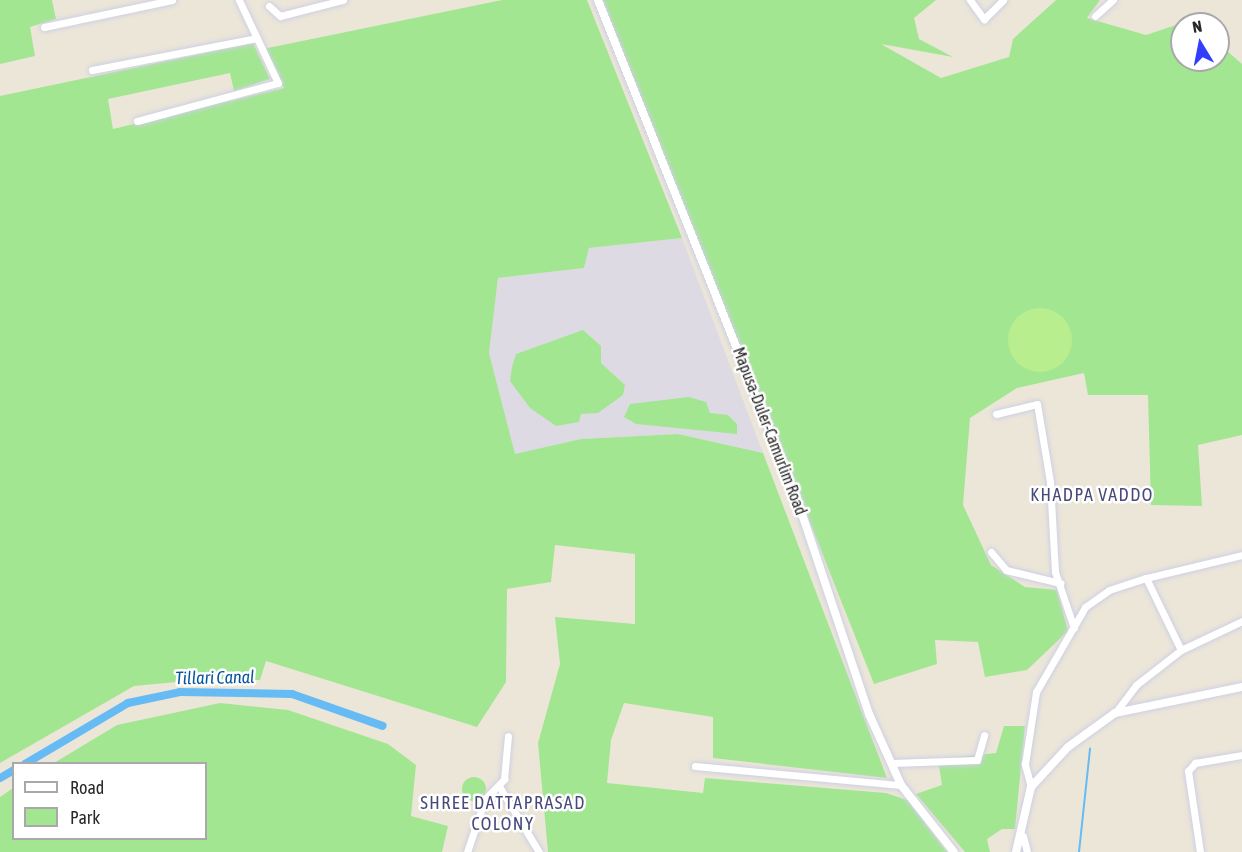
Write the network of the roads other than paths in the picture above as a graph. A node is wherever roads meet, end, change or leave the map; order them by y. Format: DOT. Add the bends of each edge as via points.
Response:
graph roads {
  1 [pos="172,0"];
  2 [pos="239,0"];
  3 [pos="343,0"];
  4 [pos="598,0"];
  5 [pos="970,0"];
  6 [pos="1004,0"];
  7 [pos="1113,0"];
  8 [pos="269,6"];
  9 [pos="1095,16"];
  10 [pos="44,27"];
  11 [pos="257,38"];
  12 [pos="92,70"];
  13 [pos="137,121"];
  14 [pos="996,414"];
  15 [pos="991,552"];
  16 [pos="1242,555"];
  17 [pos="1146,578"];
  18 [pos="1060,583"];
  19 [pos="1242,621"];
  20 [pos="1074,627"];
  21 [pos="1181,650"];
  22 [pos="1242,687"];
  23 [pos="1115,713"];
  24 [pos="984,735"];
  25 [pos="508,736"];
  26 [pos="1242,755"];
  27 [pos="892,763"];
  28 [pos="695,766"];
  29 [pos="902,784"];
  30 [pos="499,786"];
  31 [pos="1031,786"];
  32 [pos="1023,836"];
  33 [pos="467,852"];
  34 [pos="539,852"];
  35 [pos="954,852"];
  36 [pos="1016,852"];
  37 [pos="1028,852"];
  38 [pos="1200,852"];
  1 -- 10 [label="street"];
  2 -- 11 [label="street"];
  3 -- 8 [label="street" via="280,16"];
  4 -- 27 [label="street, Mapusa-Duler-Camurlim Road" via="797,499 869,714"];
  5 -- 6 [label="street" via="984,19"];
  7 -- 9 [label="street"];
  11 -- 12 [label="street"];
  11 -- 13 [label="street" via="278,84"];
  14 -- 18 [label="street" via="1037,404"];
  15 -- 18 [label="street" via="1006,570"];
  16 -- 17 [label="street"];
  17 -- 20 [label="street" via="1109,590 1085,607"];
  17 -- 21 [label="street"];
  18 -- 20 [label="street"];
  19 -- 21 [label="street"];
  20 -- 31 [label="street" via="1036,692 1025,765"];
  21 -- 23 [label="street" via="1136,685"];
  22 -- 23 [label="street"];
  23 -- 31 [label="street" via="1068,747"];
  24 -- 27 [label="street" via="977,760"];
  25 -- 30 [label="street"];
  26 -- 38 [label="street" via="1196,763 1188,771"];
  27 -- 29 [label="street, Mapusa-Duler-Camurlim Road"];
  28 -- 29 [label="street"];
  29 -- 35 [label="street, Mapusa-Duler-Camurlim Road"];
  30 -- 33 [label="street" via="485,799"];
  30 -- 34 [label="street"];
  31 -- 32 [label="street"];
  32 -- 36 [label="street"];
  32 -- 37 [label="street"];
}
